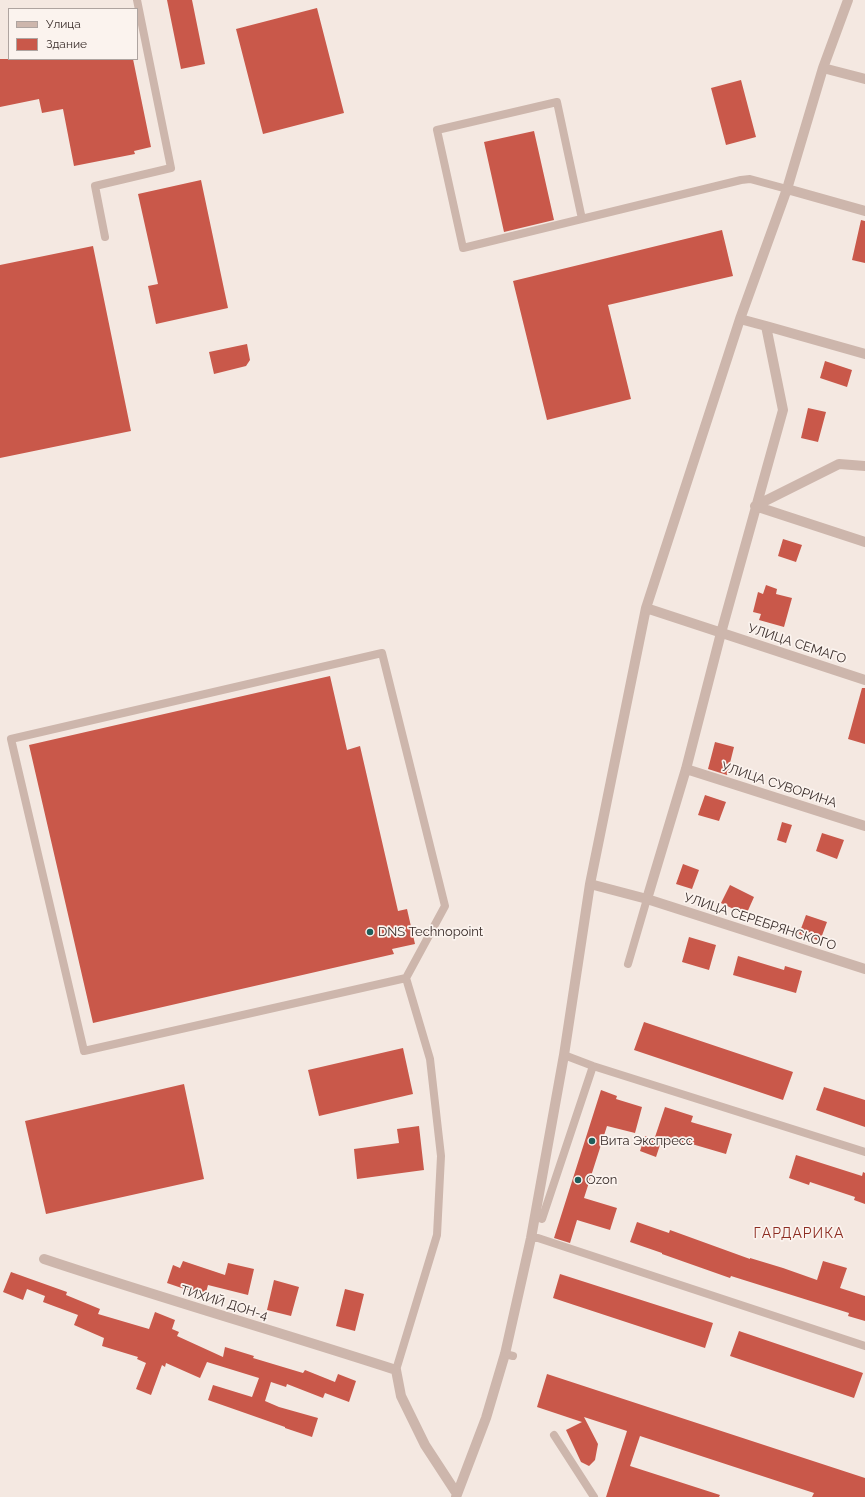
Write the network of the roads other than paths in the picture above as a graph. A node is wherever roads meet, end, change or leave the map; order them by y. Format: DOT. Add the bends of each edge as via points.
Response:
graph roads {
  1 [pos="138,0"];
  2 [pos="848,0"];
  3 [pos="823,68"];
  4 [pos="865,79"];
  5 [pos="787,189"];
  6 [pos="865,211"];
  7 [pos="582,219"];
  8 [pos="105,237"];
  9 [pos="740,319"];
  10 [pos="766,326"];
  11 [pos="865,354"];
  12 [pos="865,466"];
  13 [pos="755,506"];
  14 [pos="865,542"];
  15 [pos="646,608"];
  16 [pos="720,633"];
  17 [pos="865,680"];
  18 [pos="686,769"];
  19 [pos="865,826"];
  20 [pos="590,884"];
  21 [pos="647,899"];
  22 [pos="628,964"];
  23 [pos="865,969"];
  24 [pos="406,978"];
  25 [pos="564,1055"];
  26 [pos="593,1066"];
  27 [pos="865,1152"];
  28 [pos="542,1219"];
  29 [pos="531,1238"];
  30 [pos="44,1259"];
  31 [pos="865,1346"];
  32 [pos="396,1370"];
  33 [pos="554,1435"];
  34 [pos="456,1496"];
  35 [pos="594,1497"];
  1 -- 8 [label="lane" via="171,168 95,186"];
  2 -- 3 [label="street"];
  3 -- 4 [label="street"];
  3 -- 5 [label="street"];
  5 -- 6 [label="street"];
  5 -- 7 [label="lane" via="750,179 741,180"];
  5 -- 9 [label="street"];
  7 -- 7 [label="lane" via="463,248 437,130 557,102"];
  9 -- 10 [label="street"];
  9 -- 15 [label="street"];
  10 -- 11 [label="street"];
  10 -- 13 [label="street" via="783,410"];
  12 -- 13 [label="street" via="839,464"];
  13 -- 14 [label="street"];
  13 -- 16 [label="street"];
  15 -- 16 [label="street, УЛИЦА СЕМАГО"];
  15 -- 20 [label="street"];
  16 -- 17 [label="street, УЛИЦА СЕМАГО"];
  16 -- 18 [label="street"];
  18 -- 19 [label="street, УЛИЦА СУВОРИНА"];
  18 -- 21 [label="street"];
  20 -- 21 [label="street, УЛИЦА СЕРЕБРЯНСКОГО"];
  20 -- 25 [label="street"];
  21 -- 22 [label="lane"];
  21 -- 23 [label="street, УЛИЦА СЕРЕБРЯНСКОГО"];
  24 -- 24 [label="lane" via="84,1051 11,739 382,652 445,906"];
  24 -- 32 [label="lane" via="430,1059 441,1156 437,1235"];
  25 -- 26 [label="lane"];
  25 -- 29 [label="street"];
  26 -- 27 [label="lane"];
  26 -- 28 [label="lane"];
  29 -- 31 [label="lane" via="538,1238"];
  29 -- 34 [label="street" via="509,1355"];
  30 -- 32 [label="street, ТИХИЙ ДОН-4"];
  32 -- 34 [label="street" via="401,1396 425,1445"];
  33 -- 35 [label="lane"];
}
